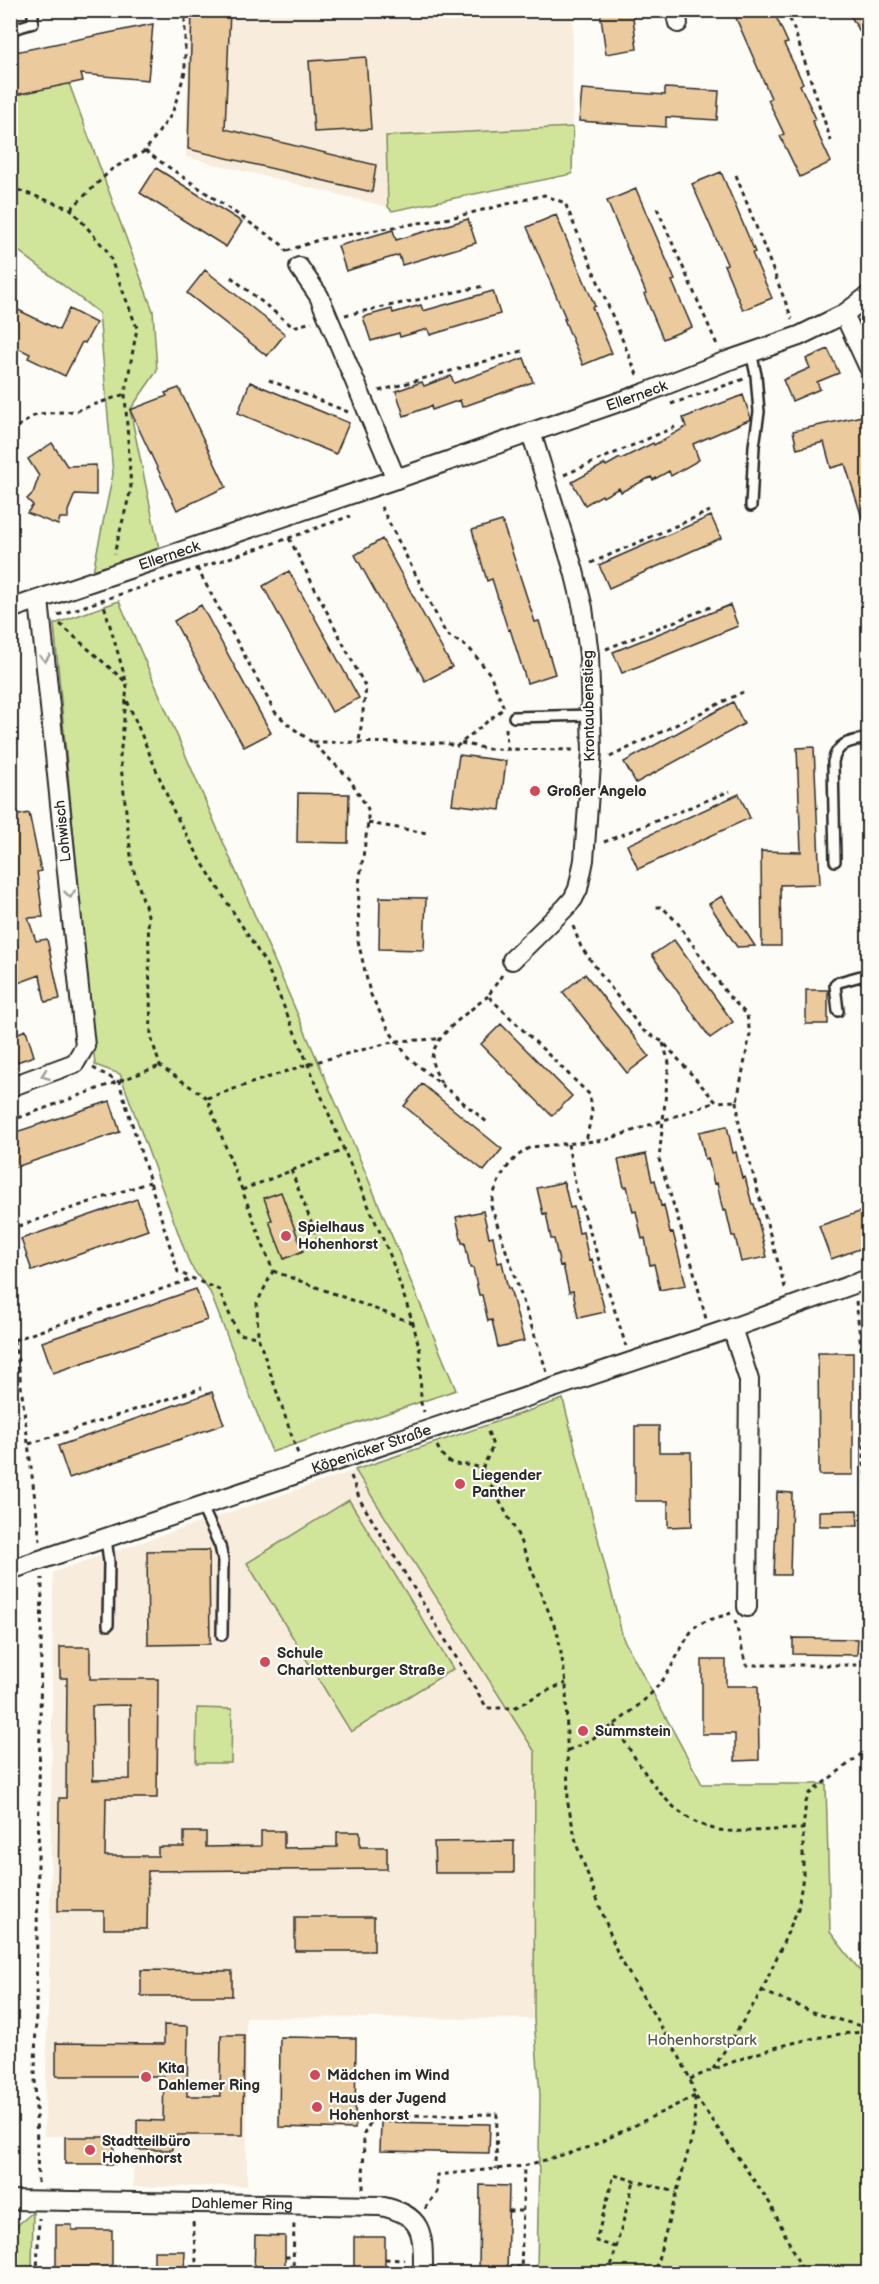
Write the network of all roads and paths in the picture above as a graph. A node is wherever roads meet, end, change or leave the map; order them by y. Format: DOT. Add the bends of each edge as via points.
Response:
graph roads {
  1 [pos="33,10"];
  2 [pos="185,10"];
  3 [pos="786,10"];
  4 [pos="10,30"];
  5 [pos="831,141"];
  6 [pos="145,150"];
  7 [pos="736,175"];
  8 [pos="10,187"];
  9 [pos="657,208"];
  10 [pos="71,209"];
  11 [pos="287,251"];
  12 [pos="299,267"];
  13 [pos="231,278"];
  14 [pos="484,286"];
  15 [pos="868,296"];
  16 [pos="844,314"];
  17 [pos="328,318"];
  18 [pos="799,336"];
  19 [pos="522,351"];
  20 [pos="751,352"];
  21 [pos="724,362"];
  22 [pos="868,366"];
  23 [pos="269,380"];
  24 [pos="645,393"];
  25 [pos="125,394"];
  26 [pos="364,403"];
  27 [pos="675,427"];
  28 [pos="10,432"];
  29 [pos="531,432"];
  30 [pos="396,479"];
  31 [pos="547,483"];
  32 [pos="375,486"];
  33 [pos="751,506"];
  34 [pos="710,511"];
  35 [pos="289,538"];
  36 [pos="197,568"];
  37 [pos="574,571"];
  38 [pos="109,576"];
  39 [pos="39,600"];
  40 [pos="713,606"];
  41 [pos="10,609"];
  42 [pos="589,655"];
  43 [pos="127,682"];
  44 [pos="743,692"];
  45 [pos="126,698"];
  46 [pos="591,715"];
  47 [pos="514,717"];
  48 [pos="868,738"];
  49 [pos="312,742"];
  50 [pos="358,742"];
  51 [pos="461,743"];
  52 [pos="591,759"];
  53 [pos="730,791"];
  54 [pos="368,823"];
  55 [pos="427,832"];
  56 [pos="585,850"];
  57 [pos="835,861"];
  58 [pos="654,907"];
  59 [pos="566,908"];
  60 [pos="512,960"];
  61 [pos="868,974"];
  62 [pos="488,996"];
  63 [pos="838,1011"];
  64 [pos="439,1039"];
  65 [pos="396,1041"];
  66 [pos="663,1042"];
  67 [pos="78,1060"];
  68 [pos="308,1064"];
  69 [pos="159,1066"];
  70 [pos="119,1082"];
  71 [pos="441,1084"];
  72 [pos="10,1087"];
  73 [pos="207,1098"];
  74 [pos="737,1101"];
  75 [pos="716,1102"];
  76 [pos="664,1120"];
  77 [pos="10,1121"];
  78 [pos="488,1123"];
  79 [pos="586,1142"];
  80 [pos="567,1144"];
  81 [pos="344,1150"];
  82 [pos="291,1170"];
  83 [pos="150,1182"];
  84 [pos="242,1190"];
  85 [pos="10,1229"];
  86 [pos="323,1253"];
  87 [pos="273,1271"];
  88 [pos="192,1278"];
  89 [pos="861,1282"];
  90 [pos="792,1306"];
  91 [pos="10,1323"];
  92 [pos="413,1323"];
  93 [pos="732,1328"];
  94 [pos="711,1334"];
  95 [pos="258,1336"];
  96 [pos="14,1340"];
  97 [pos="631,1361"];
  98 [pos="202,1388"];
  99 [pos="552,1388"];
  100 [pos="481,1412"];
  101 [pos="429,1429"];
  102 [pos="865,1437"];
  103 [pos="868,1440"];
  104 [pos="29,1444"];
  105 [pos="438,1448"];
  106 [pos="345,1457"];
  107 [pos="482,1469"];
  108 [pos="303,1470"];
  109 [pos="868,1487"];
  110 [pos="201,1505"];
  111 [pos="106,1538"];
  112 [pos="42,1560"];
  113 [pos="10,1570"];
  114 [pos="747,1607"];
  115 [pos="108,1625"];
  116 [pos="222,1635"];
  117 [pos="868,1665"];
  118 [pos="566,1683"];
  119 [pos="614,1725"];
  120 [pos="868,1749"];
  121 [pos="568,1750"];
  122 [pos="803,1829"];
  123 [pos="762,1990"];
  124 [pos="868,2030"];
  125 [pos="713,2069"];
  126 [pos="690,2079"];
  127 [pos="695,2096"];
  128 [pos="524,2166"];
  129 [pos="496,2169"];
  130 [pos="634,2181"];
  131 [pos="39,2191"];
  132 [pos="676,2193"];
  133 [pos="10,2200"];
  134 [pos="191,2203"];
  135 [pos="295,2205"];
  136 [pos="362,2206"];
  137 [pos="39,2209"];
  138 [pos="508,2211"];
  139 [pos="523,2211"];
  140 [pos="415,2221"];
  141 [pos="616,2247"];
  142 [pos="285,2257"];
  143 [pos="293,2257"];
  144 [pos="507,2266"];
  145 [pos="521,2267"];
  146 [pos="37,2274"];
  147 [pos="197,2274"];
  148 [pos="293,2274"];
  149 [pos="423,2274"];
  150 [pos="521,2274"];
  151 [pos="609,2274"];
  152 [pos="654,2274"];
  153 [pos="804,2274"];
  1 -- 4 [label="lane" via="33,23"];
  2 -- 6 [label="path" via="185,72 172,114"];
  3 -- 5 [label="path"];
  6 -- 10 [label="path" via="112,169"];
  6 -- 11 [label="path"];
  7 -- 18 [label="path"];
  8 -- 10 [label="path"];
  9 -- 21 [label="path"];
  10 -- 25 [label="path" via="108,252 137,328"];
  11 -- 12 [label="path"];
  11 -- 24 [label="path" via="321,239 450,218 544,195 566,203"];
  12 -- 17 [label="street" via="319,296"];
  13 -- 17 [label="path" via="293,327"];
  14 -- 17 [label="path"];
  15 -- 16 [label="street, Ellerneck"];
  16 -- 18 [label="street, Ellerneck"];
  16 -- 22 [label="street"];
  17 -- 26 [label="street"];
  18 -- 20 [label="street, Ellerneck"];
  19 -- 26 [label="path"];
  20 -- 21 [label="street, Ellerneck"];
  20 -- 33 [label="lane" via="759,412"];
  21 -- 24 [label="street, Ellerneck"];
  23 -- 26 [label="path" via="348,412"];
  24 -- 29 [label="street, Ellerneck"];
  25 -- 28 [label="path" via="76,411 37,414"];
  25 -- 38 [label="path" via="131,489"];
  26 -- 30 [label="street"];
  27 -- 31 [label="path"];
  29 -- 30 [label="street, Ellerneck"];
  29 -- 31 [label="street, Krontaubenstieg"];
  30 -- 32 [label="street, Ellerneck"];
  31 -- 37 [label="street, Krontaubenstieg"];
  32 -- 38 [label="street, Ellerneck"];
  32 -- 51 [label="path" via="379,505 446,634 469,648 490,674 504,708"];
  34 -- 37 [label="path"];
  35 -- 50 [label="path" via="366,688"];
  36 -- 49 [label="path" via="275,712"];
  37 -- 42 [label="street, Krontaubenstieg"];
  38 -- 39 [label="street, Ellerneck"];
  38 -- 43 [label="path" via="102,599"];
  39 -- 41 [label="street, Ellerneck"];
  39 -- 43 [label="path" via="65,629"];
  39 -- 67 [label="street, Lohwisch, one-way" via="85,1046"];
  40 -- 42 [label="path"];
  42 -- 46 [label="street, Krontaubenstieg"];
  43 -- 45 [label="path"];
  44 -- 52 [label="path"];
  45 -- 68 [label="path" via="174,812 266,963"];
  45 -- 69 [label="path" via="120,757 132,865 148,915 151,1037"];
  46 -- 47 [label="lane"];
  46 -- 52 [label="street, Krontaubenstieg"];
  48 -- 57 [label="lane" via="841,746 835,752"];
  49 -- 50 [label="path"];
  49 -- 54 [label="path" via="348,778 368,809"];
  50 -- 51 [label="path" via="446,743 456,747"];
  51 -- 52 [label="path"];
  52 -- 56 [label="street, Krontaubenstieg"];
  53 -- 56 [label="path"];
  54 -- 55 [label="path"];
  54 -- 65 [label="path" via="358,884 358,941 370,993"];
  56 -- 59 [label="street, Krontaubenstieg" via="578,888"];
  58 -- 74 [label="path" via="662,908 677,922 727,994 747,1015 750,1034"];
  59 -- 60 [label="street, Krontaubenstieg"];
  59 -- 66 [label="path" via="581,947 642,1030"];
  60 -- 62 [label="path"];
  61 -- 63 [label="lane" via="835,985"];
  62 -- 64 [label="path"];
  62 -- 79 [label="path" via="590,1095 592,1111"];
  64 -- 65 [label="path"];
  64 -- 71 [label="path" via="432,1063"];
  65 -- 68 [label="path"];
  65 -- 71 [label="path" via="408,1057"];
  66 -- 75 [label="path"];
  66 -- 76 [label="path" via="669,1063"];
  67 -- 70 [label="path"];
  67 -- 72 [label="street, one-way"];
  68 -- 73 [label="path"];
  68 -- 81 [label="path"];
  69 -- 70 [label="path"];
  69 -- 73 [label="path"];
  70 -- 77 [label="path"];
  70 -- 83 [label="path"];
  71 -- 78 [label="path"];
  73 -- 84 [label="path"];
  74 -- 75 [label="path"];
  74 -- 90 [label="path" via="739,1124"];
  75 -- 76 [label="path"];
  76 -- 79 [label="path" via="606,1140"];
  76 -- 94 [label="path" via="659,1159"];
  79 -- 80 [label="path"];
  80 -- 97 [label="path" via="576,1188"];
  80 -- 99 [label="path" via="531,1147 520,1152 494,1189 491,1206"];
  81 -- 82 [label="path"];
  81 -- 92 [label="path" via="390,1255"];
  82 -- 84 [label="path"];
  82 -- 86 [label="path"];
  83 -- 85 [label="path"];
  83 -- 88 [label="path" via="178,1272"];
  84 -- 87 [label="path"];
  87 -- 92 [label="path"];
  87 -- 95 [label="path" via="257,1303"];
  88 -- 95 [label="path" via="219,1290 238,1334"];
  88 -- 96 [label="path"];
  89 -- 90 [label="street, Köpenicker Straße"];
  89 -- 102 [label="path"];
  90 -- 93 [label="street, Köpenicker Straße"];
  91 -- 96 [label="path"];
  92 -- 101 [label="path" via="420,1351 421,1403"];
  93 -- 94 [label="street, Köpenicker Straße"];
  93 -- 114 [label="street" via="749,1380"];
  94 -- 97 [label="street, Köpenicker Straße"];
  95 -- 108 [label="path"];
  96 -- 104 [label="path"];
  97 -- 99 [label="street, Köpenicker Straße"];
  98 -- 104 [label="path"];
  99 -- 100 [label="street, Köpenicker Straße"];
  100 -- 101 [label="street, Köpenicker Straße"];
  100 -- 107 [label="path" via="493,1446"];
  101 -- 106 [label="street, Köpenicker Straße"];
  102 -- 103 [label="path"];
  102 -- 109 [label="path"];
  104 -- 112 [label="path"];
  105 -- 107 [label="path" via="453,1464"];
  106 -- 108 [label="street, Köpenicker Straße"];
  106 -- 118 [label="path" via="360,1500 487,1708 514,1708"];
  107 -- 118 [label="path" via="517,1533 544,1597 558,1635"];
  108 -- 110 [label="street, Köpenicker Straße"];
  110 -- 111 [label="street, Köpenicker Straße"];
  110 -- 116 [label="lane" via="223,1560"];
  111 -- 112 [label="street, Köpenicker Straße"];
  111 -- 115 [label="lane"];
  112 -- 113 [label="street, Köpenicker Straße"];
  112 -- 131 [label="path" via="35,2078"];
  117 -- 119 [label="path" via="746,1665 733,1612 695,1627 665,1678"];
  118 -- 121 [label="path"];
  119 -- 121 [label="path" via="584,1745"];
  119 -- 122 [label="path" via="656,1788 675,1809 697,1822 726,1831"];
  120 -- 122 [label="path" via="809,1794"];
  121 -- 126 [label="path" via="571,1820 597,1900 624,1965"];
  122 -- 123 [label="path" via="798,1909"];
  123 -- 124 [label="path"];
  123 -- 125 [label="path"];
  124 -- 125 [label="path" via="783,2045"];
  125 -- 126 [label="path"];
  126 -- 127 [label="path"];
  127 -- 128 [label="path" via="590,2147"];
  127 -- 132 [label="path" via="694,2130"];
  127 -- 153 [label="path" via="771,2205"];
  128 -- 129 [label="path"];
  128 -- 139 [label="path"];
  129 -- 136 [label="path" via="497,2114 374,2116 364,2134"];
  129 -- 140 [label="path" via="437,2175 437,2193"];
  130 -- 132 [label="path"];
  130 -- 141 [label="path"];
  130 -- 141 [label="path" via="614,2175 596,2241"];
  132 -- 152 [label="path"];
  133 -- 134 [label="street, Dahlemer Ring"];
  134 -- 135 [label="street, Dahlemer Ring"];
  134 -- 147 [label="path"];
  135 -- 136 [label="street, Dahlemer Ring"];
  135 -- 143 [label="path"];
  136 -- 140 [label="street, Dahlemer Ring" via="390,2208"];
  137 -- 146 [label="path"];
  138 -- 139 [label="path"];
  139 -- 145 [label="path"];
  140 -- 149 [label="street" via="423,2240"];
  141 -- 151 [label="path"];
  142 -- 143 [label="path"];
  143 -- 148 [label="path"];
  144 -- 145 [label="path"];
  145 -- 150 [label="path"];
}
